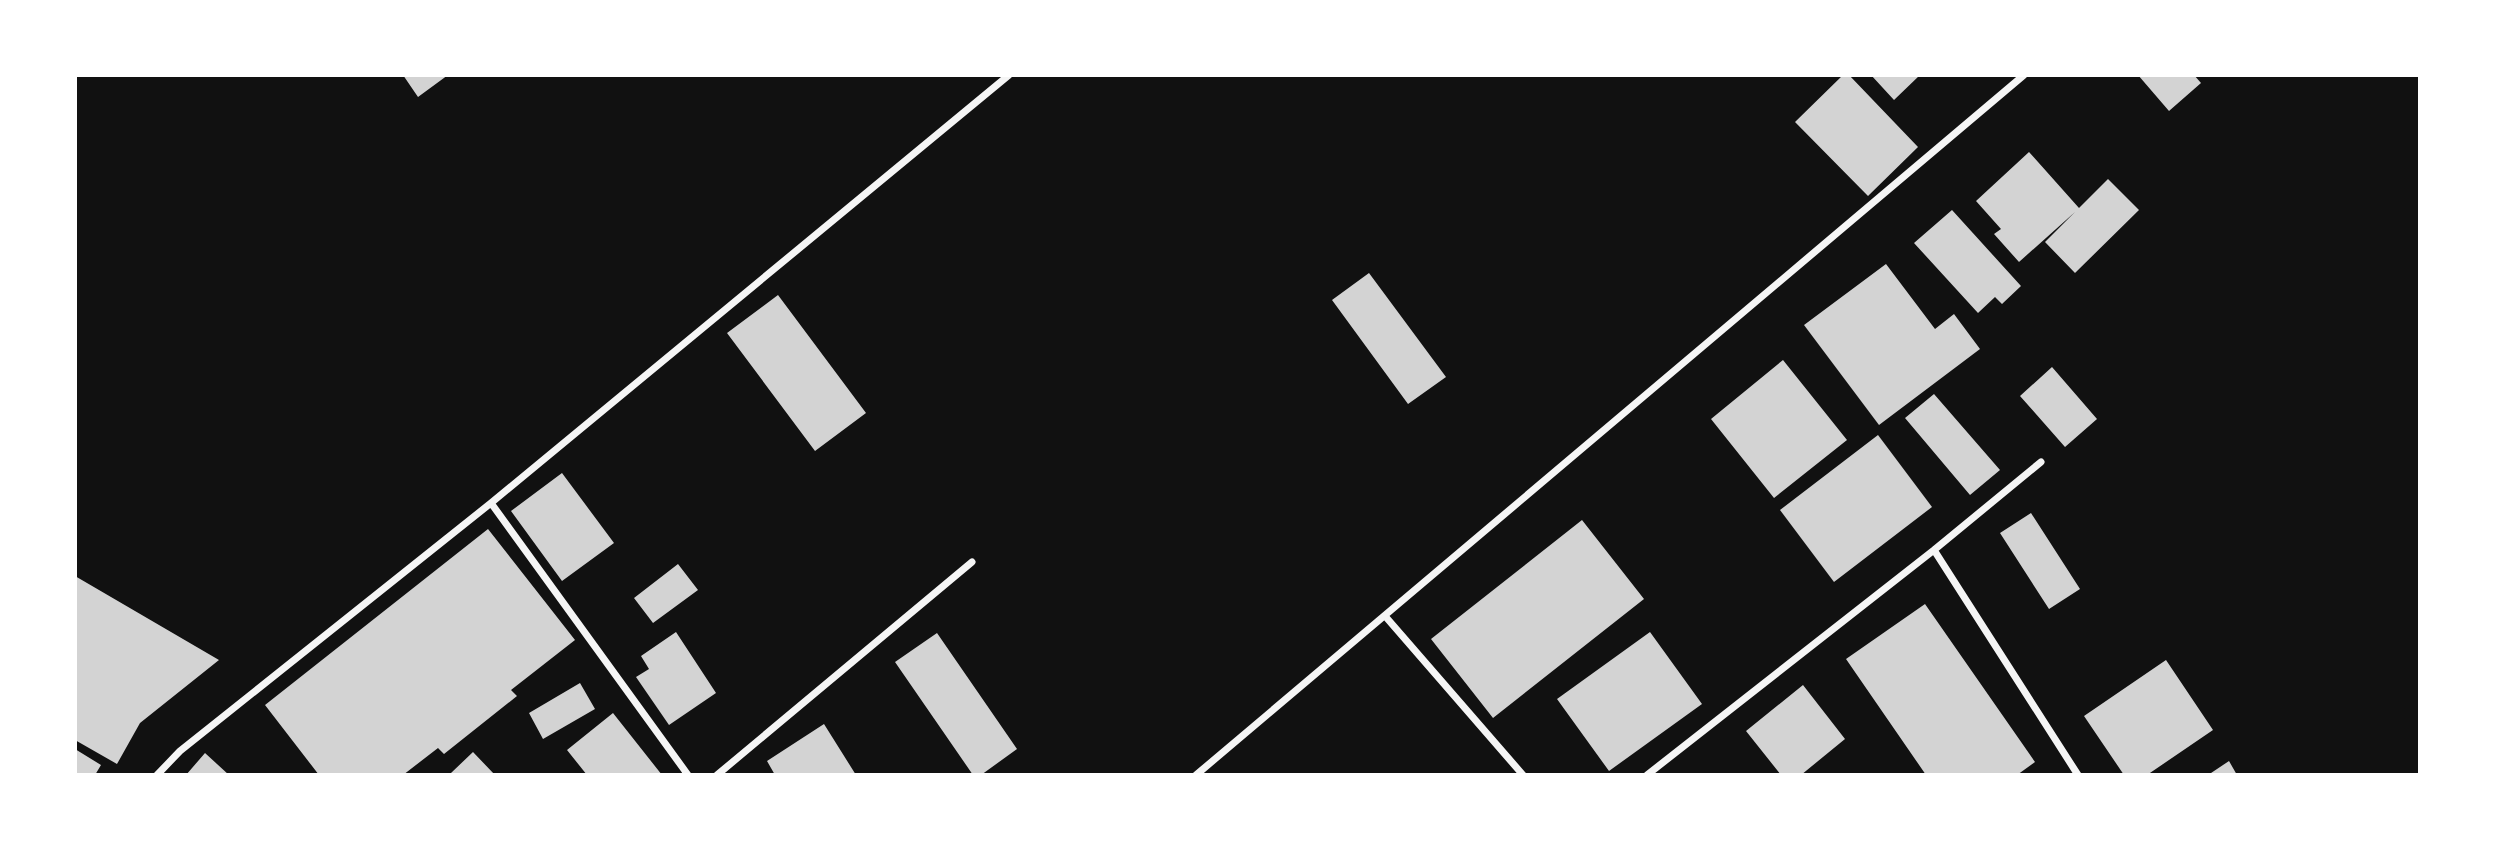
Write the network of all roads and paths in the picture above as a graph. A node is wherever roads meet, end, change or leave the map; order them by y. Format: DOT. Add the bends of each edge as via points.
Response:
graph roads {
  1 [pos="1009,75"];
  2 [pos="2024,75"];
  3 [pos="2041,462"];
  4 [pos="491,503"];
  5 [pos="1934,550"];
  6 [pos="972,562"];
  7 [pos="1385,616"];
  8 [pos="158,775"];
  9 [pos="688,775"];
  10 [pos="717,775"];
  11 [pos="1196,775"];
  12 [pos="1523,775"];
  13 [pos="1647,775"];
  14 [pos="2078,775"];
  1 -- 4 [label="street"];
  2 -- 7 [label="street"];
  3 -- 5 [label="street"];
  4 -- 8 [label="street" via="180,751"];
  4 -- 9 [label="street"];
  5 -- 13 [label="street"];
  5 -- 14 [label="street"];
  6 -- 10 [label="street"];
  7 -- 11 [label="street"];
  7 -- 12 [label="street"];
}
